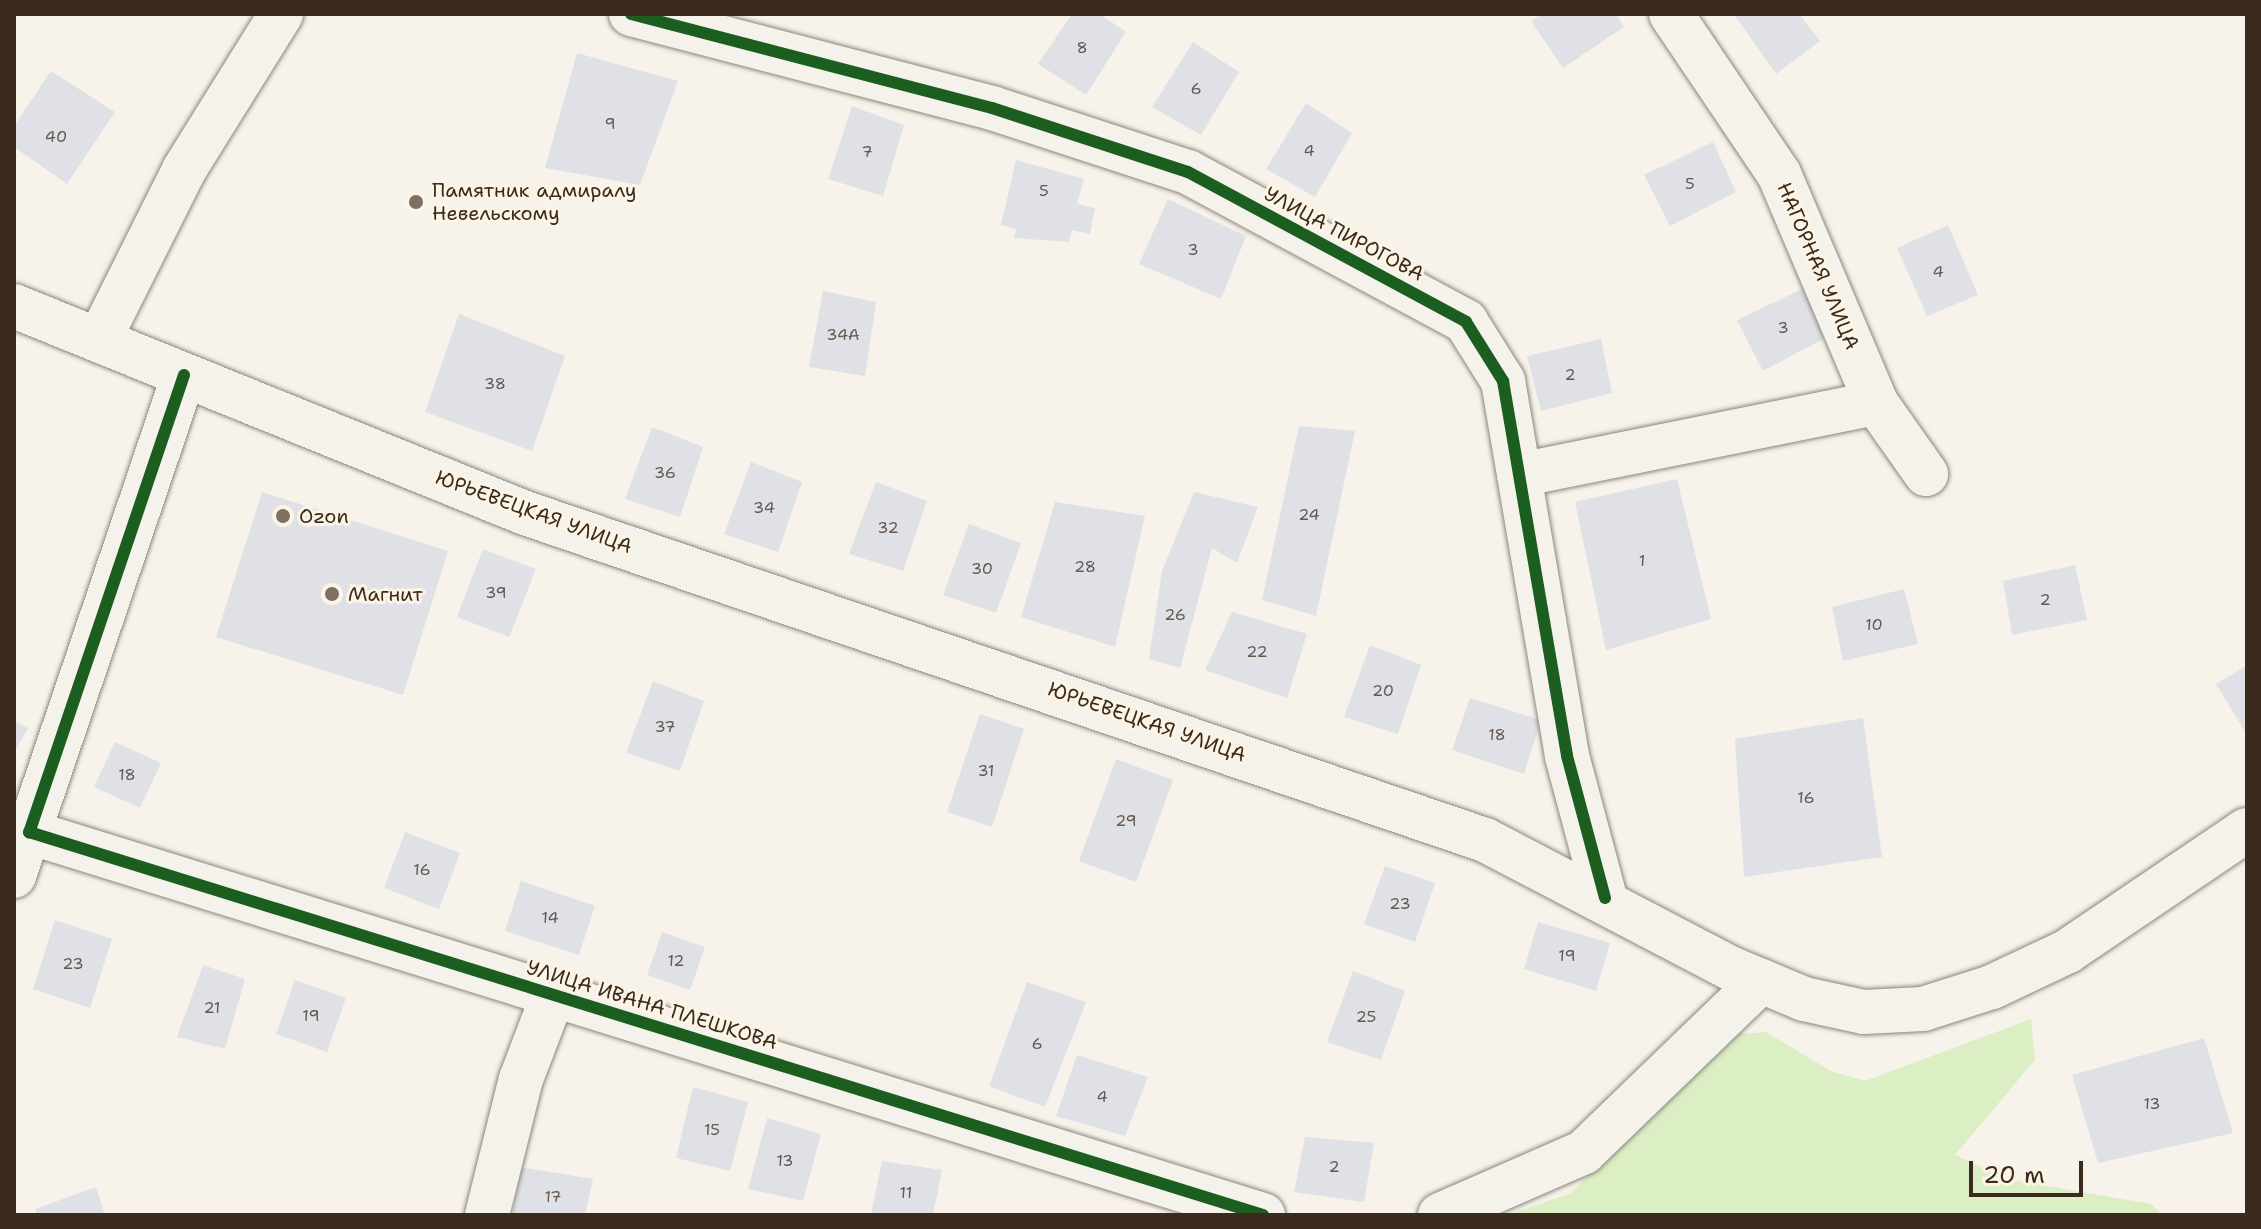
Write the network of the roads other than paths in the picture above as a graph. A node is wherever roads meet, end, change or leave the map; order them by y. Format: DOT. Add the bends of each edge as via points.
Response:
graph roads {
  1 [pos="281,14"];
  2 [pos="631,14"];
  3 [pos="1671,14"];
  4 [pos="14,306"];
  5 [pos="99,340"];
  6 [pos="184,375"];
  7 [pos="1876,403"];
  8 [pos="1926,474"];
  9 [pos="1519,475"];
  10 [pos="2247,830"];
  11 [pos="29,832"];
  12 [pos="14,876"];
  13 [pos="1605,898"];
  14 [pos="1761,981"];
  15 [pos="553,995"];
  16 [pos="487,1215"];
  17 [pos="1263,1215"];
  18 [pos="1440,1215"];
  1 -- 5 [label="street" via="184,170"];
  2 -- 9 [label="street, УЛИЦА ПИРОГОВА" via="992,108 1188,172 1466,322 1503,381"];
  3 -- 7 [label="street, НАГОРНАЯ УЛИЦА" via="1779,174"];
  4 -- 5 [label="street, ЮРЬЕВЕЦКАЯ УЛИЦА"];
  5 -- 6 [label="street, ЮРЬЕВЕЦКАЯ УЛИЦА"];
  6 -- 11 [label="street"];
  6 -- 13 [label="street, ЮРЬЕВЕЦКАЯ УЛИЦА" via="525,513 1470,835"];
  7 -- 8 [label="street, НАГОРНАЯ УЛИЦА"];
  7 -- 9 [label="street"];
  9 -- 13 [label="street, УЛИЦА ПИРОГОВА" via="1567,756"];
  10 -- 14 [label="street, ЮРЬЕВЕЦКАЯ УЛИЦА" via="2068,951 1923,1009 1864,1012"];
  11 -- 12 [label="street"];
  11 -- 15 [label="street, УЛИЦА ИВАНА ПЛЕШКОВА"];
  13 -- 14 [label="street, ЮРЬЕВЕЦКАЯ УЛИЦА"];
  14 -- 18 [label="street" via="1584,1152"];
  15 -- 16 [label="street" via="521,1079"];
  15 -- 17 [label="street, УЛИЦА ИВАНА ПЛЕШКОВА"];
}
